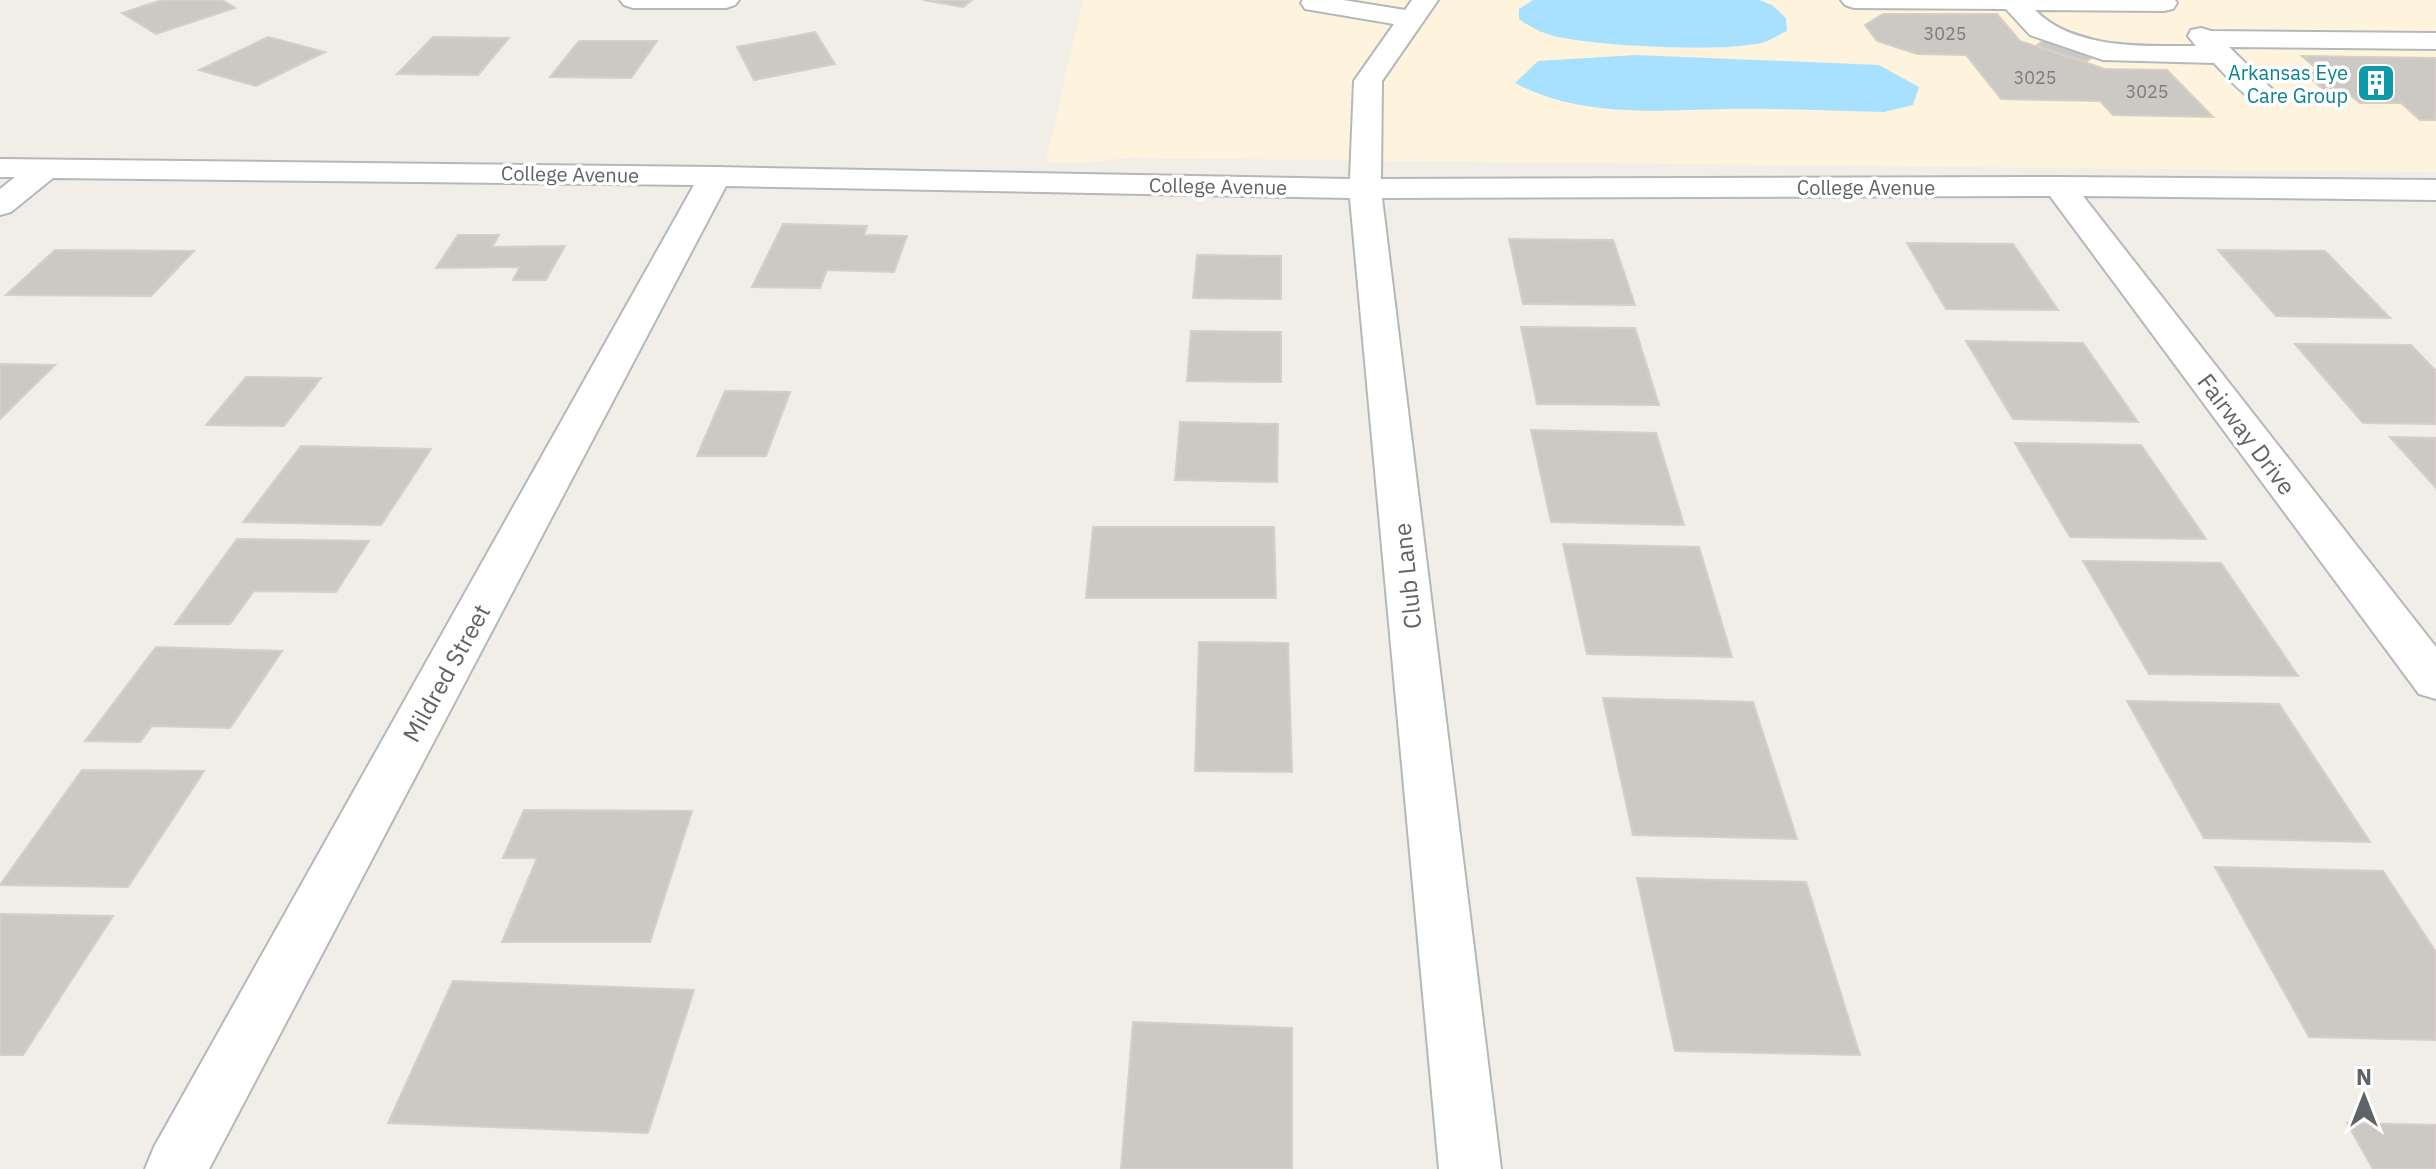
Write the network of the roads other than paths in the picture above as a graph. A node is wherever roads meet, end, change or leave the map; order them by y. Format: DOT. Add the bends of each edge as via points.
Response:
graph roads {
  1 [pos="633,0"];
  2 [pos="726,0"];
  3 [pos="1854,0"];
  4 [pos="2013,1"];
  5 [pos="2162,1"];
  6 [pos="1314,3"];
  7 [pos="1418,10"];
  8 [pos="2436,41"];
  9 [pos="2213,47"];
  10 [pos="2266,97"];
  11 [pos="0,168"];
  12 [pos="46,168"];
  13 [pos="715,176"];
  14 [pos="2059,186"];
  15 [pos="1365,189"];
  16 [pos="2436,190"];
  17 [pos="0,205"];
  18 [pos="2436,681"];
  19 [pos="176,1169"];
  20 [pos="1470,1169"];
  1 -- 2 [label="street"];
  3 -- 4 [label="street"];
  4 -- 5 [label="street"];
  4 -- 9 [label="street" via="2039,29 2113,54"];
  5 -- 9 [label="street"];
  6 -- 7 [label="street"];
  7 -- 15 [label="street, Club Lane" via="1368,81"];
  8 -- 9 [label="street"];
  9 -- 10 [label="street"];
  11 -- 12 [label="street, College Avenue"];
  12 -- 13 [label="street, College Avenue"];
  12 -- 17 [label="street"];
  13 -- 15 [label="street, College Avenue"];
  13 -- 19 [label="street, Mildred Street"];
  14 -- 15 [label="street, College Avenue"];
  14 -- 16 [label="street, College Avenue"];
  14 -- 18 [label="street, Fairway Drive"];
  15 -- 20 [label="street, Club Lane"];
}
